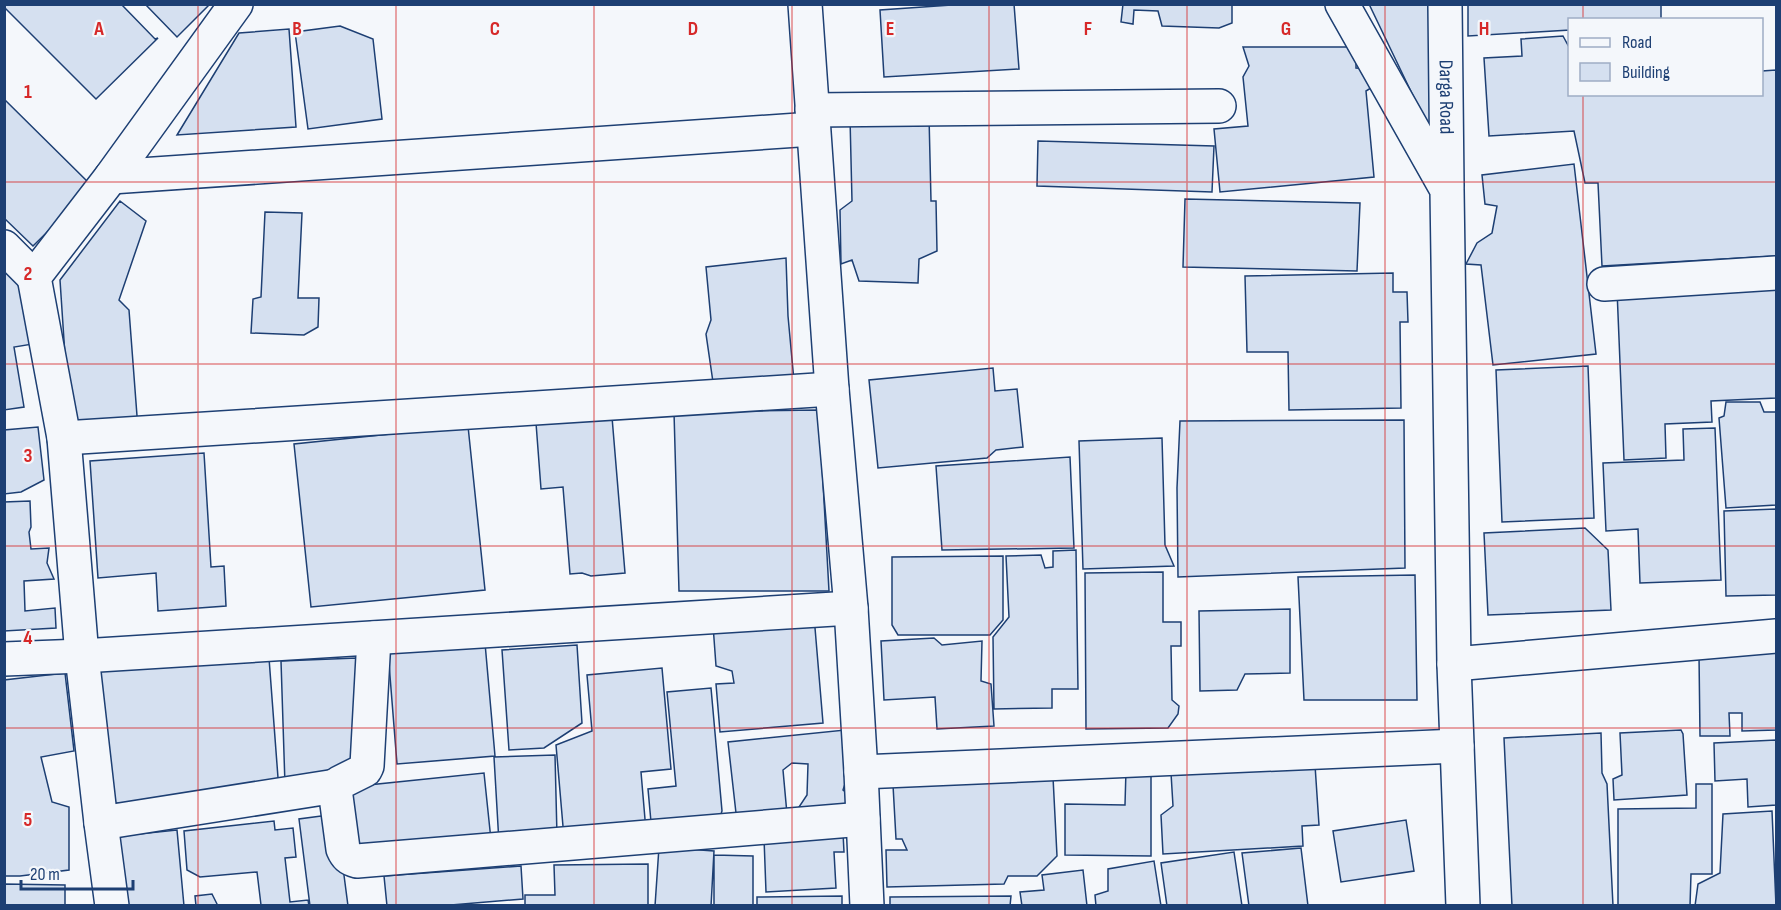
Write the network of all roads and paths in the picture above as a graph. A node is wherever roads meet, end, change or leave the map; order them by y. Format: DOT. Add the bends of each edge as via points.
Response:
graph roads {
  1 [pos="236,4"];
  2 [pos="805,4"];
  3 [pos="1342,4"];
  4 [pos="1445,4"];
  5 [pos="1219,106"];
  6 [pos="812,120"];
  7 [pos="111,177"];
  8 [pos="1447,190"];
  9 [pos="4,247"];
  10 [pos="1776,273"];
  11 [pos="34,277"];
  12 [pos="1604,284"];
  13 [pos="832,389"];
  14 [pos="63,438"];
  15 [pos="851,608"];
  16 [pos="1776,636"];
  17 [pos="374,638"];
  18 [pos="82,656"];
  19 [pos="4,659"];
  20 [pos="1454,664"];
  21 [pos="1456,746"];
  22 [pos="861,772"];
  23 [pos="336,786"];
  24 [pos="863,819"];
  25 [pos="101,823"];
  26 [pos="112,906"];
  27 [pos="867,906"];
  28 [pos="1463,906"];
  1 -- 7 [label="street"];
  2 -- 6 [label="street"];
  3 -- 8 [label="street"];
  4 -- 8 [label="street, Darga Road"];
  5 -- 6 [label="street"];
  6 -- 7 [label="street"];
  6 -- 13 [label="street"];
  7 -- 11 [label="street"];
  8 -- 20 [label="street, Darga Road"];
  9 -- 11 [label="street"];
  10 -- 12 [label="street"];
  11 -- 14 [label="street"];
  13 -- 14 [label="street"];
  13 -- 15 [label="street"];
  14 -- 18 [label="street"];
  15 -- 17 [label="street"];
  15 -- 22 [label="street"];
  16 -- 20 [label="street"];
  17 -- 18 [label="street"];
  17 -- 23 [label="street" via="367,766"];
  18 -- 19 [label="street"];
  18 -- 25 [label="street"];
  20 -- 21 [label="street, Darga Road"];
  21 -- 22 [label="street"];
  21 -- 28 [label="street, Darga Road"];
  22 -- 24 [label="street"];
  23 -- 24 [label="street" via="343,849 357,861"];
  23 -- 25 [label="street"];
  24 -- 27 [label="street"];
  25 -- 26 [label="street"];
}
